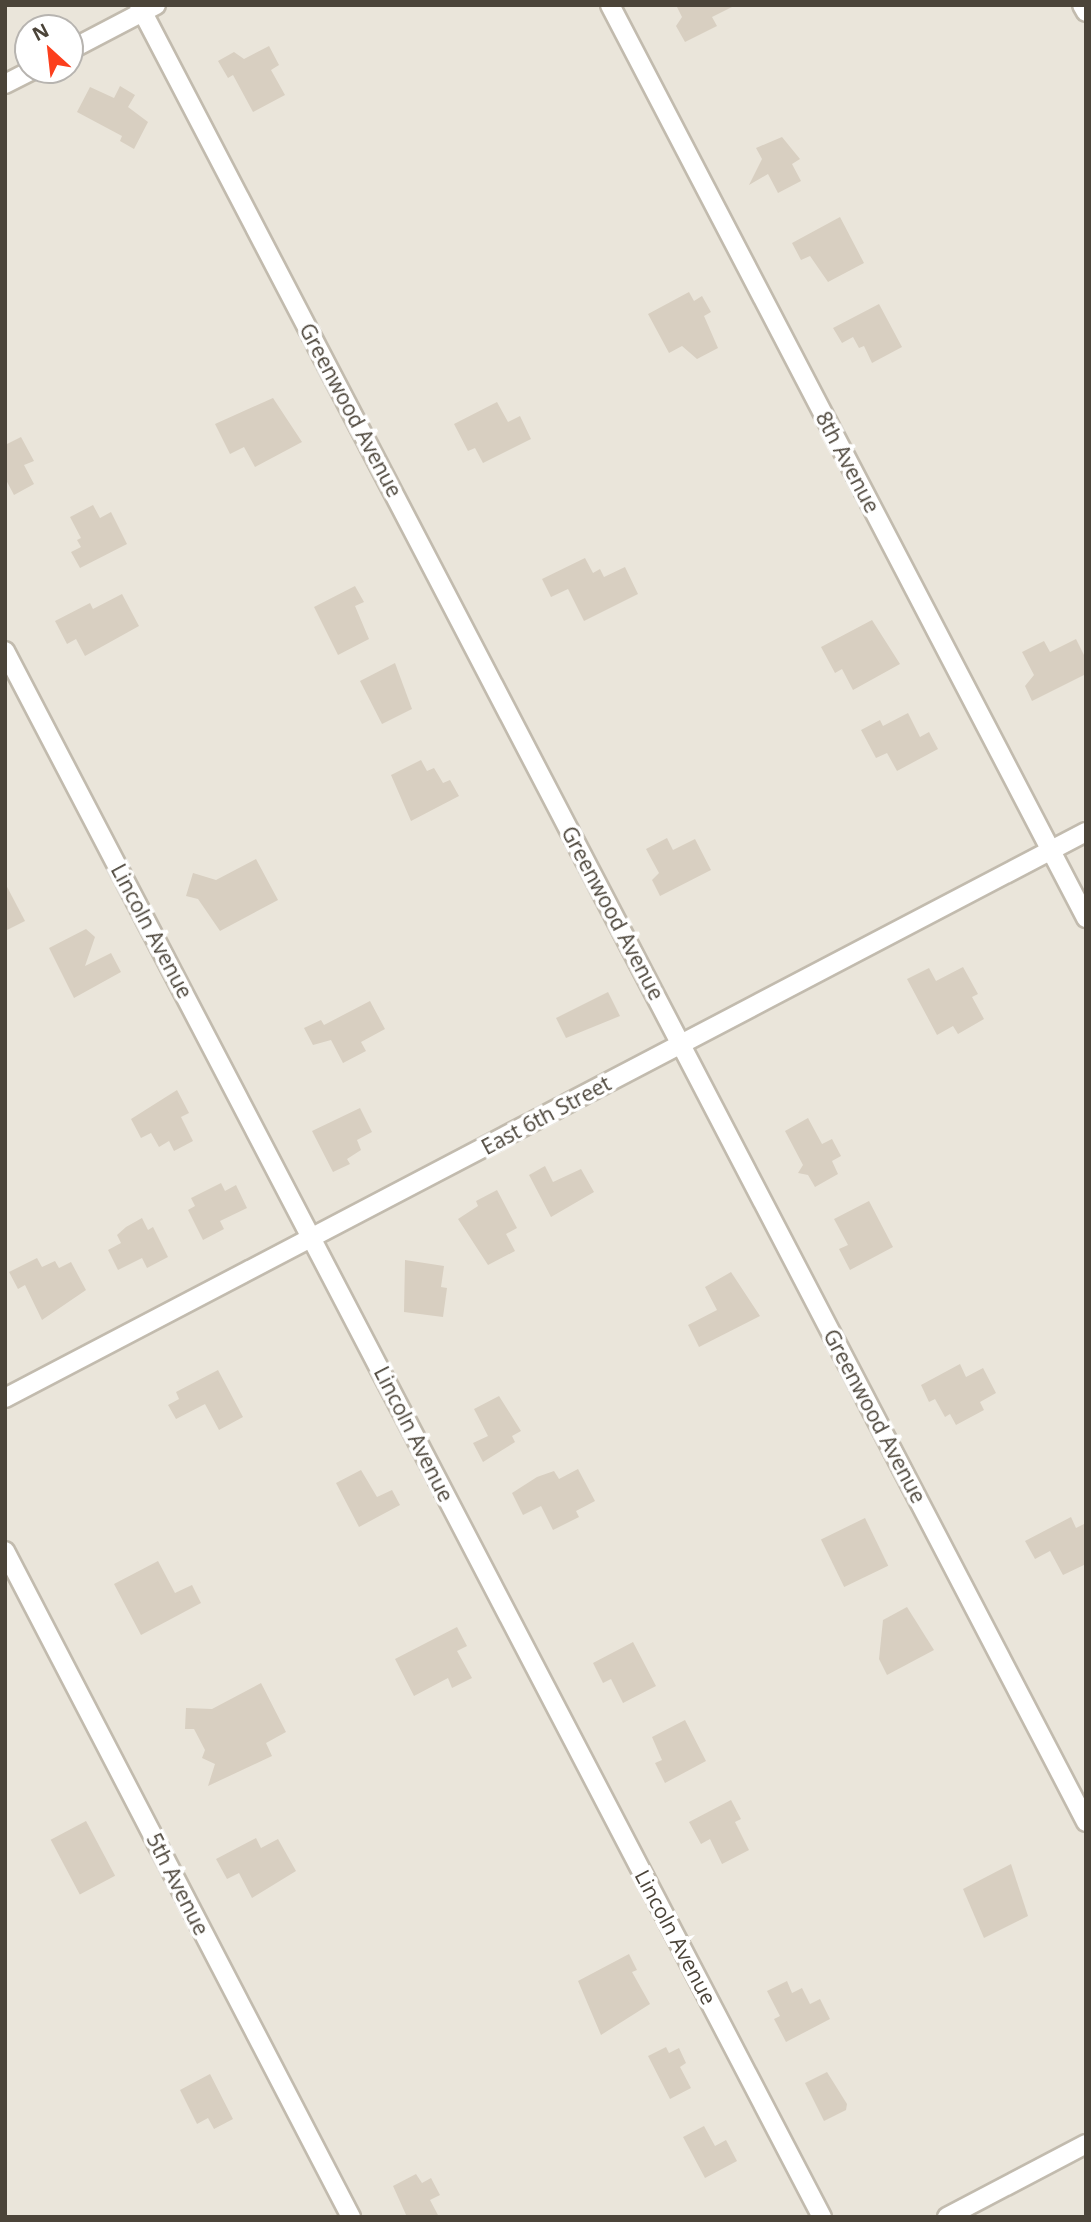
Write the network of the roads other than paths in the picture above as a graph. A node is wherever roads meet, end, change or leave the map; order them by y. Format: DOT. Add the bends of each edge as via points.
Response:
graph roads {
  1 [pos="610,5"];
  2 [pos="1082,5"];
  3 [pos="146,7"];
  4 [pos="1086,12"];
  5 [pos="84,42"];
  6 [pos="5,651"];
  7 [pos="1086,832"];
  8 [pos="1050,850"];
  9 [pos="1086,918"];
  10 [pos="683,1043"];
  11 [pos="313,1238"];
  12 [pos="5,1398"];
  13 [pos="5,1551"];
  14 [pos="1086,1822"];
  15 [pos="1086,2144"];
  16 [pos="351,2217"];
  17 [pos="822,2217"];
  18 [pos="947,2217"];
  1 -- 8 [label="street, 8th Avenue"];
  2 -- 4 [label="street"];
  3 -- 5 [label="street"];
  3 -- 10 [label="street, Greenwood Avenue"];
  6 -- 11 [label="street, Lincoln Avenue"];
  7 -- 8 [label="street, East 6th Street"];
  8 -- 9 [label="street, 8th Avenue"];
  8 -- 10 [label="street, East 6th Street"];
  10 -- 11 [label="street, East 6th Street"];
  10 -- 14 [label="street, Greenwood Avenue"];
  11 -- 12 [label="street, East 6th Street"];
  11 -- 17 [label="street, Lincoln Avenue"];
  13 -- 16 [label="street, 5th Avenue"];
  15 -- 18 [label="street"];
}
